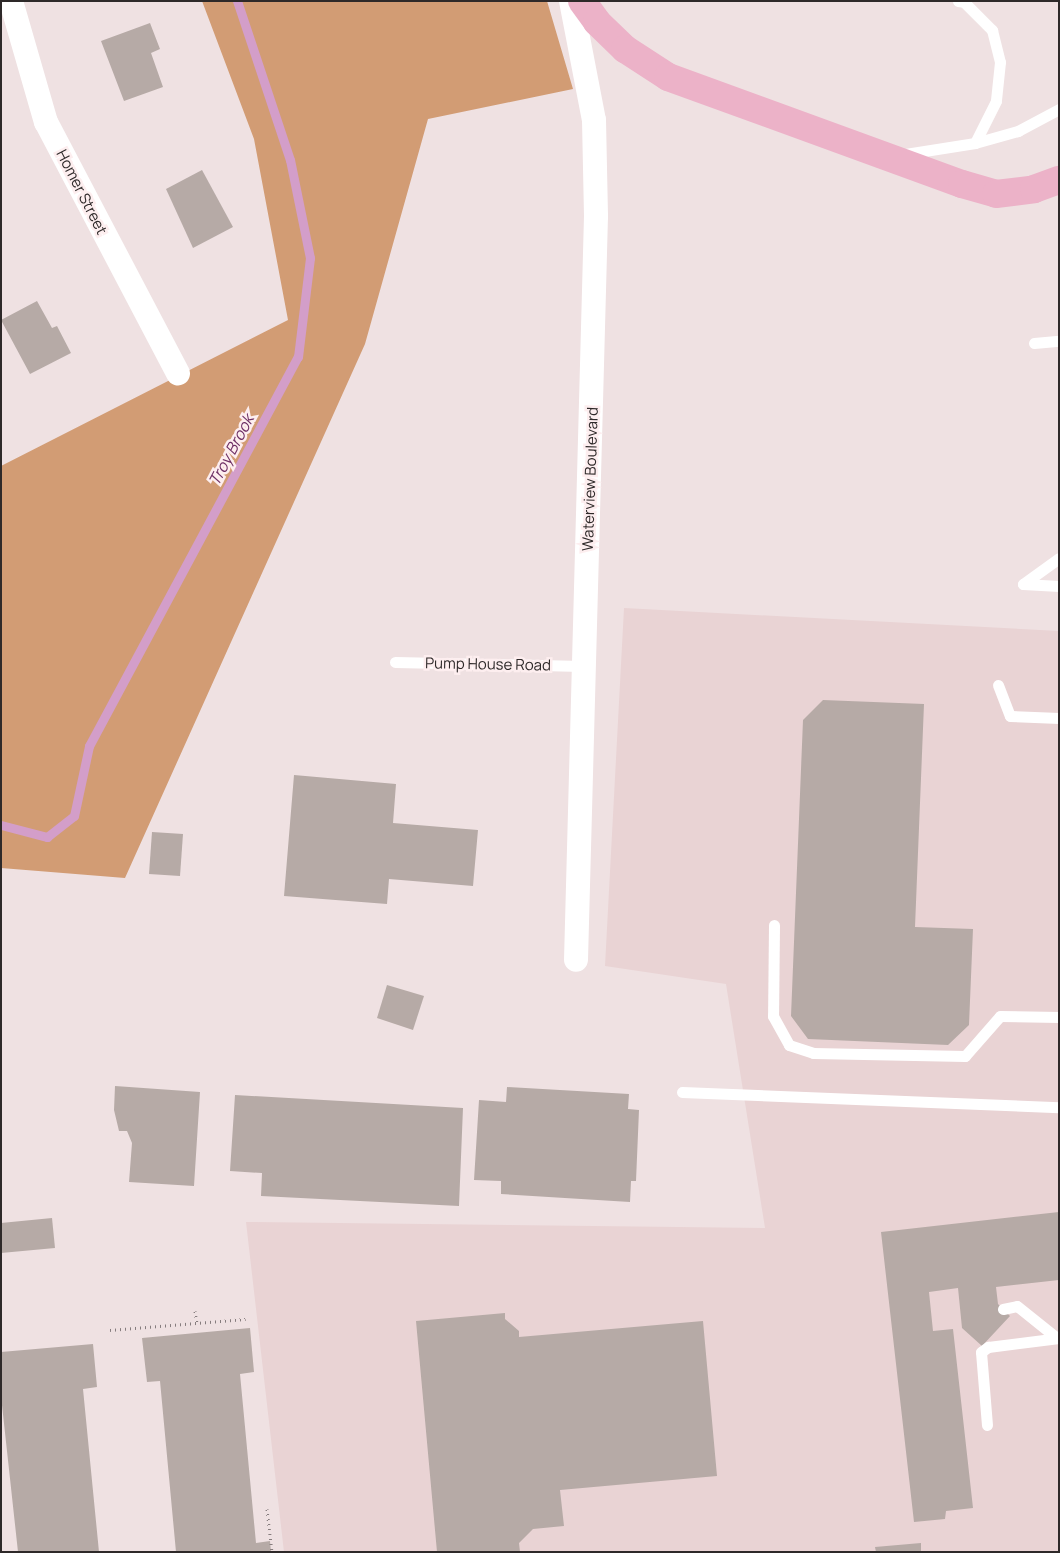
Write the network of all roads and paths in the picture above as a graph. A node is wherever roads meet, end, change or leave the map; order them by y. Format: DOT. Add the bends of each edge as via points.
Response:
graph roads {
  1 [pos="11,1"];
  2 [pos="571,1"];
  3 [pos="582,1"];
  4 [pos="958,1"];
  5 [pos="1059,109"];
  6 [pos="975,143"];
  7 [pos="886,157"];
  8 [pos="1059,180"];
  9 [pos="1059,341"];
  10 [pos="1034,343"];
  11 [pos="178,373"];
  12 [pos="1059,558"];
  13 [pos="1059,586"];
  14 [pos="395,662"];
  15 [pos="582,666"];
  16 [pos="998,686"];
  17 [pos="1059,718"];
  18 [pos="774,924"];
  19 [pos="576,960"];
  20 [pos="1059,1017"];
  21 [pos="682,1092"];
  22 [pos="1059,1107"];
  23 [pos="1003,1309"];
  24 [pos="195,1311"];
  25 [pos="246,1319"];
  26 [pos="197,1323"];
  27 [pos="110,1330"];
  28 [pos="1058,1338"];
  29 [pos="987,1425"];
  30 [pos="267,1509"];
  31 [pos="272,1552"];
  1 -- 11 [label="street, Homer Street" via="46,122"];
  2 -- 15 [label="street, Waterview Boulevard" via="594,120 596,216 592,436"];
  3 -- 7 [label="highway" via="597,22 625,49 668,77"];
  4 -- 6 [label="lane" via="964,2 992,30 1000,62 996,101"];
  5 -- 6 [label="lane" via="1052,116 1018,131"];
  6 -- 7 [label="lane"];
  7 -- 8 [label="highway" via="996,194 1034,190"];
  9 -- 10 [label="lane"];
  12 -- 13 [label="lane" via="1023,584"];
  14 -- 15 [label="lane, Pump House Road"];
  15 -- 19 [label="street, Waterview Boulevard"];
  16 -- 17 [label="lane" via="1010,716"];
  18 -- 20 [label="lane" via="773,1016 790,1045 813,1053 965,1056 1000,1016"];
  21 -- 22 [label="lane"];
  23 -- 28 [label="lane" via="1016,1306"];
  24 -- 26 [label="path"];
  25 -- 26 [label="path"];
  26 -- 27 [label="path"];
  28 -- 29 [label="lane" via="981,1349"];
  30 -- 31 [label="path"];
}
